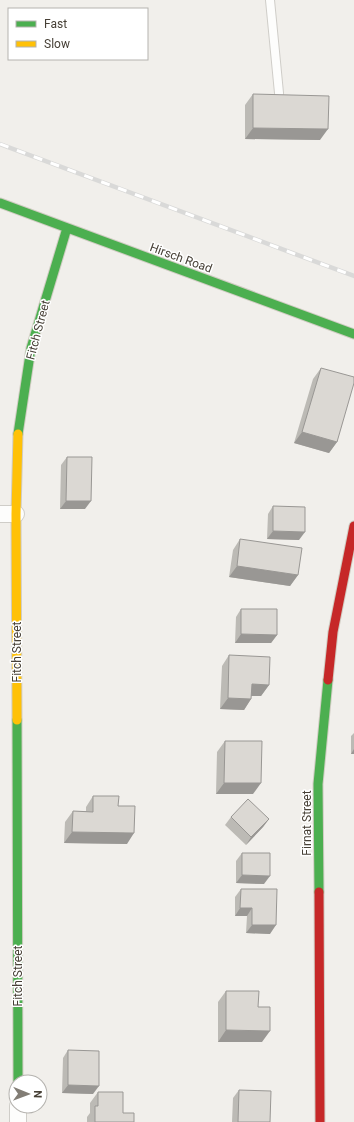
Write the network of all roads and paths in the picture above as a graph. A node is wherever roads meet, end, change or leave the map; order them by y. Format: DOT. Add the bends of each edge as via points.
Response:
graph roads {
  1 [pos="270,0"];
  2 [pos="279,93"];
  3 [pos="0,203"];
  4 [pos="67,228"];
  5 [pos="354,334"];
  6 [pos="0,514"];
  7 [pos="16,514"];
  8 [pos="354,526"];
  9 [pos="18,1074"];
  10 [pos="320,1122"];
  1 -- 2 [label="lane"];
  3 -- 4 [label="street, Hirsch Road"];
  4 -- 5 [label="street, Hirsch Road"];
  4 -- 7 [label="street, Fitch Street" via="31,348 18,439"];
  6 -- 7 [label="street"];
  7 -- 9 [label="street, Fitch Street"];
  8 -- 10 [label="street, Firnat Street" via="333,632 318,784"];
}
